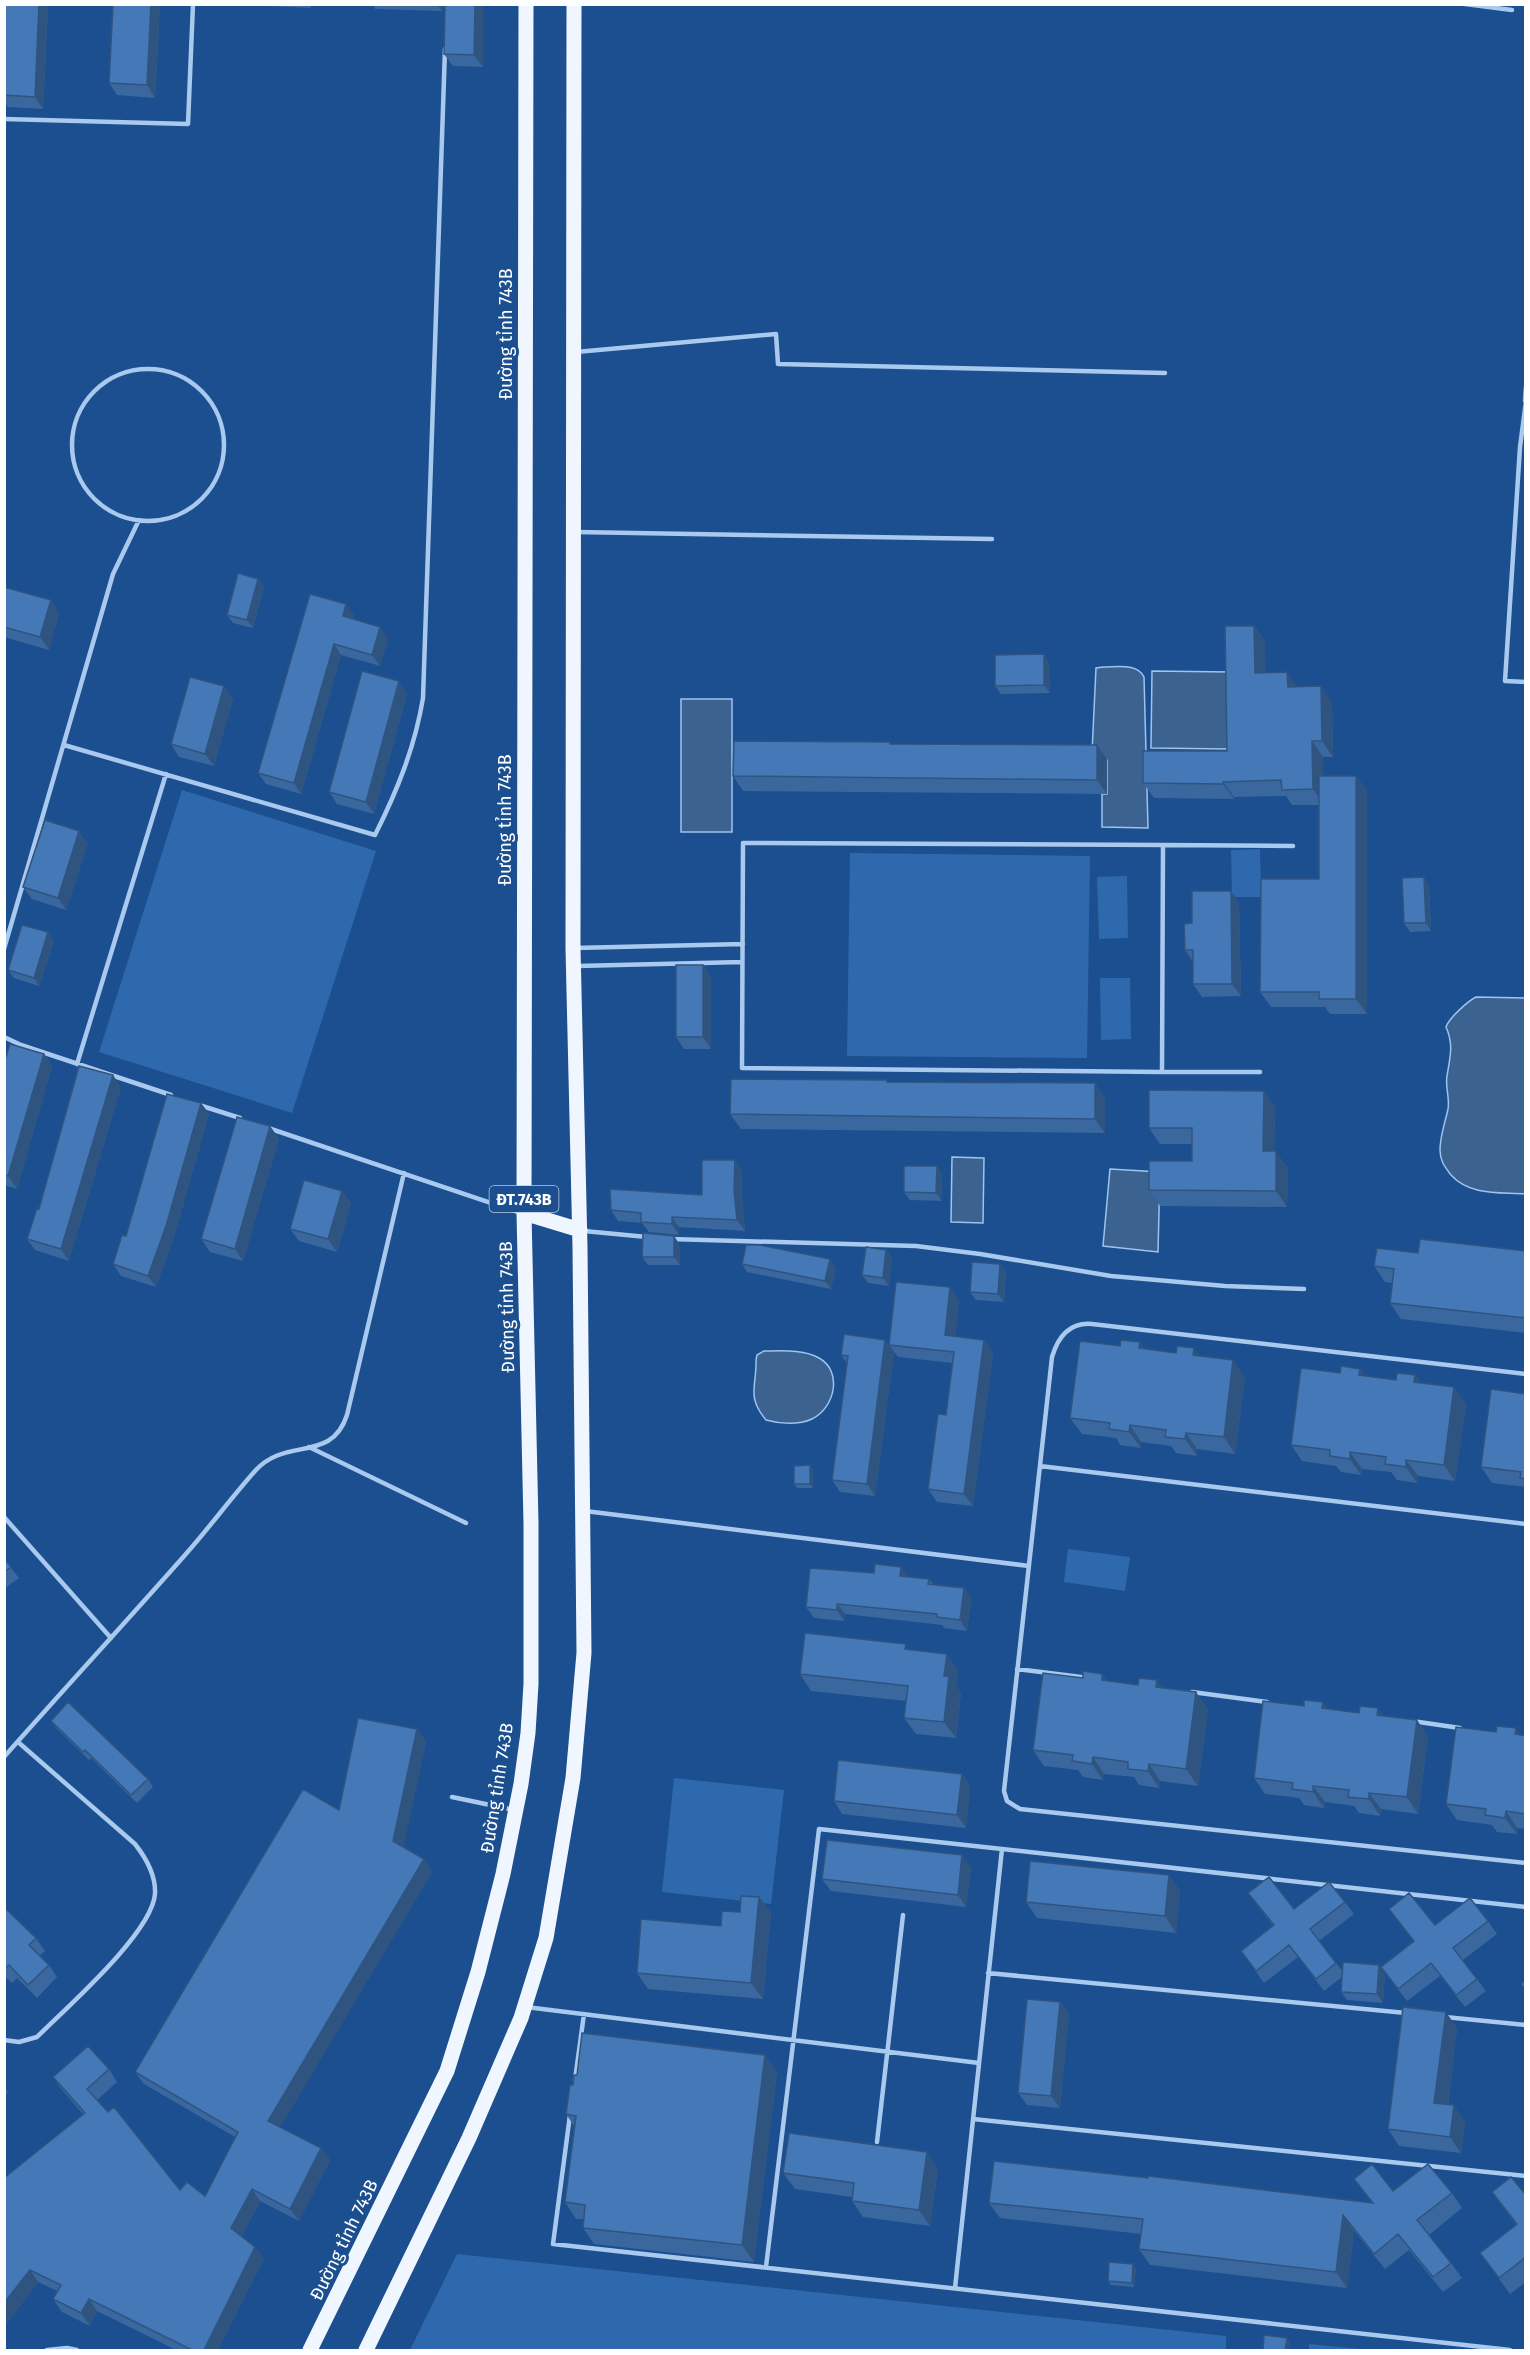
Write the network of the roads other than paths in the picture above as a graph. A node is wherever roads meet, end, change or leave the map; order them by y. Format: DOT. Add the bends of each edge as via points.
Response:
graph roads {
  1 [pos="193,4"];
  2 [pos="526,4"];
  3 [pos="574,4"];
  4 [pos="1465,4"];
  5 [pos="1512,10"];
  6 [pos="446,40"];
  7 [pos="4,119"];
  8 [pos="573,353"];
  9 [pos="1165,373"];
  10 [pos="1526,386"];
  11 [pos="1525,401"];
  12 [pos="139,520"];
  13 [pos="573,532"];
  14 [pos="992,539"];
  15 [pos="1526,682"];
  16 [pos="64,745"];
  17 [pos="166,774"];
  18 [pos="1164,845"];
  19 [pos="1293,846"];
  20 [pos="743,944"];
  21 [pos="573,948"];
  22 [pos="4,949"];
  23 [pos="742,962"];
  24 [pos="573,966"];
  25 [pos="4,1036"];
  26 [pos="77,1064"];
  27 [pos="1162,1072"];
  28 [pos="1260,1072"];
  29 [pos="178,1098"];
  30 [pos="189,1101"];
  31 [pos="246,1120"];
  32 [pos="257,1124"];
  33 [pos="404,1173"];
  34 [pos="524,1214"];
  35 [pos="580,1230"];
  36 [pos="657,1238"];
  37 [pos="668,1239"];
  38 [pos="1304,1289"];
  39 [pos="1526,1374"];
  40 [pos="309,1447"];
  41 [pos="1040,1466"];
  42 [pos="581,1511"];
  43 [pos="4,1517"];
  44 [pos="466,1523"];
  45 [pos="1526,1524"];
  46 [pos="1029,1566"];
  47 [pos="111,1638"];
  48 [pos="1017,1669"];
  49 [pos="1100,1680"];
  50 [pos="1183,1691"];
  51 [pos="1277,1703"];
  52 [pos="1407,1721"];
  53 [pos="1466,1729"];
  54 [pos="18,1742"];
  55 [pos="4,1757"];
  56 [pos="452,1797"];
  57 [pos="514,1810"];
  58 [pos="1002,1849"];
  59 [pos="1526,1863"];
  60 [pos="1526,1907"];
  61 [pos="903,1915"];
  62 [pos="988,1973"];
  63 [pos="525,2007"];
  64 [pos="585,2014"];
  65 [pos="1418,2014"];
  66 [pos="1442,2017"];
  67 [pos="1526,2025"];
  68 [pos="4,2040"];
  69 [pos="794,2040"];
  70 [pos="887,2052"];
  71 [pos="979,2063"];
  72 [pos="575,2083"];
  73 [pos="572,2106"];
  74 [pos="973,2119"];
  75 [pos="877,2142"];
  76 [pos="1526,2175"];
  77 [pos="766,2268"];
  78 [pos="955,2288"];
  79 [pos="46,2350"];
  80 [pos="77,2350"];
  81 [pos="310,2350"];
  82 [pos="366,2350"];
  83 [pos="1510,2350"];
  1 -- 7 [label="lane" via="188,124"];
  2 -- 34 [label="main road, Đường tỉnh 743B / ĐT.743B"];
  3 -- 8 [label="main road, ĐT.743B"];
  4 -- 5 [label="lane"];
  6 -- 17 [label="lane" via="425,671 419,724 401,780 375,835"];
  8 -- 9 [label="lane" via="776,334 778,364"];
  8 -- 13 [label="main road, ĐT.743B"];
  10 -- 11 [label="lane"];
  11 -- 15 [label="lane" via="1505,681"];
  12 -- 12 [label="lane" via="170,518 196,503 216,480 224,450 220,420 204,394 179,376 149,369 119,375 94,392 77,418 72,448 87,491 110,511"];
  12 -- 16 [label="lane" via="113,574"];
  13 -- 14 [label="lane"];
  13 -- 21 [label="main road, ĐT.743B"];
  16 -- 17 [label="lane"];
  16 -- 22 [label="lane"];
  17 -- 26 [label="lane"];
  18 -- 19 [label="lane"];
  18 -- 20 [label="lane" via="743,843"];
  18 -- 27 [label="lane"];
  20 -- 21 [label="lane"];
  20 -- 23 [label="lane"];
  21 -- 24 [label="main road, ĐT.743B"];
  23 -- 24 [label="lane"];
  23 -- 27 [label="lane" via="742,1068"];
  24 -- 35 [label="main road, ĐT.743B"];
  25 -- 26 [label="lane"];
  26 -- 29 [label="lane"];
  27 -- 28 [label="lane"];
  30 -- 31 [label="lane"];
  32 -- 33 [label="lane"];
  33 -- 34 [label="lane"];
  33 -- 40 [label="lane" via="343,1425 330,1441"];
  34 -- 35 [label="main road"];
  34 -- 57 [label="main road, Đường tỉnh 743B / ĐT.743B" via="531,1684 528,1733"];
  35 -- 36 [label="lane"];
  35 -- 42 [label="main road, ĐT.743B"];
  37 -- 38 [label="lane" via="916,1246 1111,1276"];
  39 -- 41 [label="lane" via="1077,1324 1059,1339 1052,1357"];
  40 -- 44 [label="lane"];
  40 -- 47 [label="lane" via="275,1455 255,1471"];
  41 -- 45 [label="lane"];
  41 -- 46 [label="lane"];
  42 -- 46 [label="lane"];
  42 -- 63 [label="main road, ĐT.743B" via="584,1653 573,1778 546,1938"];
  43 -- 47 [label="lane"];
  46 -- 48 [label="lane"];
  47 -- 54 [label="lane"];
  48 -- 49 [label="lane"];
  48 -- 59 [label="lane" via="1004,1791 1007,1801 1015,1807"];
  50 -- 51 [label="lane"];
  52 -- 53 [label="lane"];
  54 -- 55 [label="lane"];
  54 -- 68 [label="lane" via="135,1844 148,1863 155,1895 132,1940 37,2037 19,2042"];
  56 -- 57 [label="lane"];
  57 -- 81 [label="main road, Đường tỉnh 743B / ĐT.743B" via="503,1874 447,2071"];
  58 -- 60 [label="lane"];
  58 -- 62 [label="lane"];
  58 -- 69 [label="lane" via="819,1829"];
  61 -- 70 [label="lane"];
  62 -- 65 [label="lane"];
  62 -- 71 [label="lane"];
  63 -- 64 [label="lane"];
  63 -- 82 [label="main road, ĐT.743B" via="469,2138"];
  64 -- 69 [label="lane"];
  64 -- 72 [label="lane"];
  66 -- 67 [label="lane"];
  69 -- 70 [label="lane"];
  69 -- 77 [label="lane"];
  70 -- 71 [label="lane"];
  70 -- 75 [label="lane"];
  71 -- 74 [label="lane"];
  73 -- 77 [label="lane" via="552,2244"];
  74 -- 76 [label="lane"];
  74 -- 78 [label="lane"];
  77 -- 78 [label="lane"];
  78 -- 83 [label="lane"];
  79 -- 80 [label="lane"];
}
